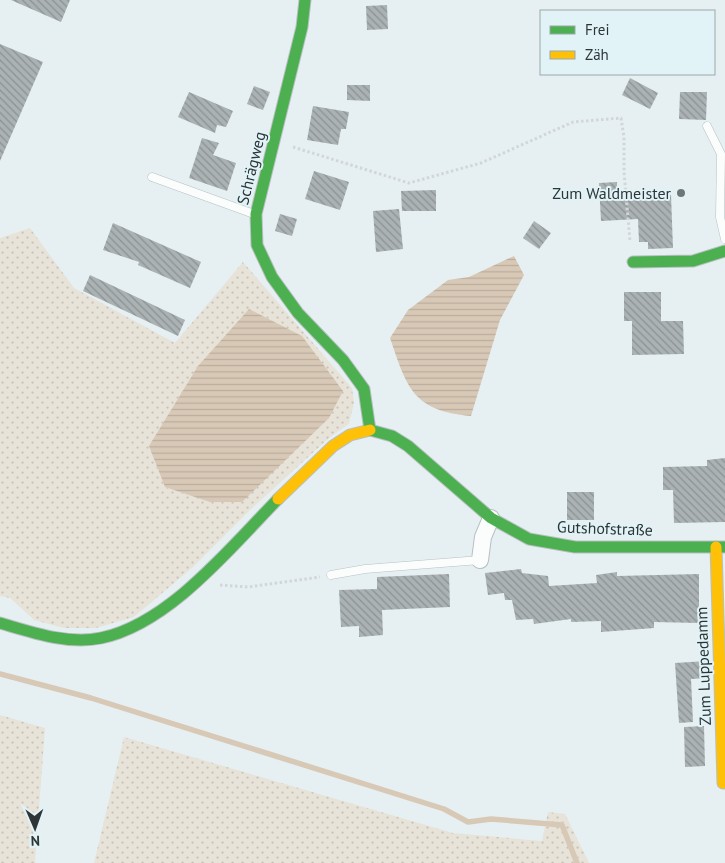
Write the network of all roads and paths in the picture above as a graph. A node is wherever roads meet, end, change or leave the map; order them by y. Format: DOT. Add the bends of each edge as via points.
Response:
graph roads {
  1 [pos="305,0"];
  2 [pos="707,126"];
  3 [pos="275,141"];
  4 [pos="152,178"];
  5 [pos="256,214"];
  6 [pos="725,239"];
  7 [pos="725,251"];
  8 [pos="633,262"];
  9 [pos="370,430"];
  10 [pos="491,518"];
  11 [pos="721,547"];
  12 [pos="480,560"];
  13 [pos="200,575"];
  14 [pos="331,575"];
  15 [pos="0,623"];
  16 [pos="723,783"];
  1 -- 3 [label="street, Schrägweg" via="302,27"];
  2 -- 6 [label="lane" via="721,154 720,217"];
  3 -- 5 [label="street, Schrägweg"];
  3 -- 8 [label="path" via="409,183 481,163 573,122 621,118 626,209"];
  4 -- 5 [label="lane"];
  5 -- 9 [label="street, Schrägweg" via="257,245 272,277 298,313 364,389"];
  7 -- 8 [label="street" via="693,261"];
  9 -- 10 [label="street, Gutshofstraße" via="392,436 408,446"];
  9 -- 13 [label="street" via="347,436 308,468"];
  10 -- 11 [label="street, Gutshofstraße" via="529,539 575,547"];
  10 -- 12 [label="street" via="483,537"];
  11 -- 16 [label="street, Zum Luppedamm"];
  12 -- 14 [label="lane" via="365,569"];
  13 -- 14 [label="path" via="222,586 248,587"];
  13 -- 15 [label="street" via="158,612 125,631 102,637 50,637"];
}
